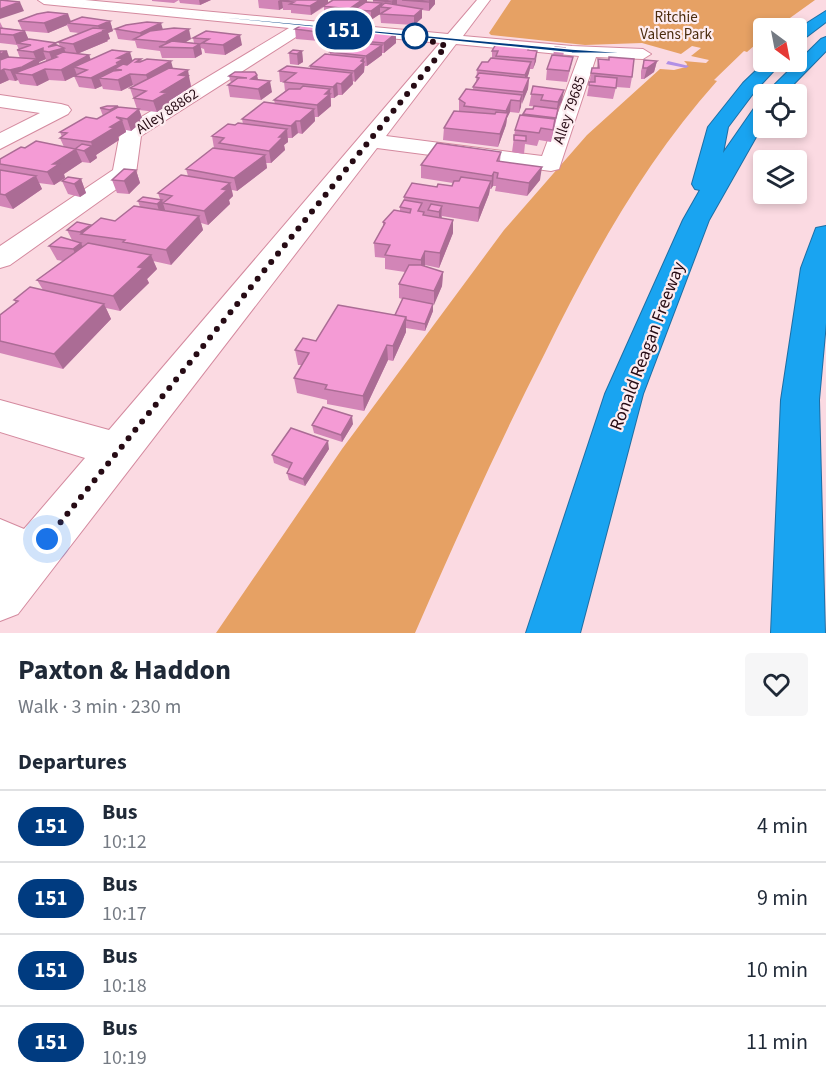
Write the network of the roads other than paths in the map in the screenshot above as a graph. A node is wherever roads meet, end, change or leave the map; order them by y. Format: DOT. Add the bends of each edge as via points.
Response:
graph roads {
  1 [pos="44,0"];
  2 [pos="483,0"];
  3 [pos="81,4"];
  4 [pos="233,4"];
  5 [pos="164,12"];
  6 [pos="52,14"];
  7 [pos="826,15"];
  8 [pos="208,17"];
  9 [pos="141,22"];
  10 [pos="303,26"];
  11 [pos="807,30"];
  12 [pos="451,40"];
  13 [pos="826,42"];
  14 [pos="589,52"];
  15 [pos="644,54"];
  16 [pos="764,72"];
  17 [pos="784,84"];
  18 [pos="0,100"];
  19 [pos="753,123"];
  20 [pos="368,140"];
  21 [pos="0,142"];
  22 [pos="696,220"];
  23 [pos="826,234"];
  24 [pos="0,259"];
  25 [pos="0,416"];
  26 [pos="118,450"];
  27 [pos="16,549"];
  28 [pos="0,596"];
  29 [pos="553,633"];
  30 [pos="798,633"];
  1 -- 3 [label="street"];
  2 -- 12 [label="street"];
  3 -- 5 [label="street"];
  3 -- 6 [label="street"];
  4 -- 8 [label="street"];
  5 -- 8 [label="street"];
  5 -- 9 [label="street"];
  7 -- 11 [label="highway"];
  8 -- 10 [label="street"];
  10 -- 12 [label="street"];
  10 -- 24 [label="street, Alley 88862" via="131,133 124,173"];
  12 -- 14 [label="street"];
  12 -- 20 [label="street"];
  13 -- 17 [label="highway"];
  14 -- 15 [label="street"];
  14 -- 20 [label="street, Alley 79685" via="551,164"];
  16 -- 22 [label="highway" via="718,127"];
  18 -- 21 [label="street" via="61,110"];
  19 -- 22 [label="highway, Ronald Reagan Freeway"];
  20 -- 26 [label="street"];
  22 -- 29 [label="highway, Ronald Reagan Freeway" via="624,394"];
  23 -- 30 [label="highway" via="816,268 800,400"];
  25 -- 26 [label="street"];
  26 -- 27 [label="street"];
  27 -- 28 [label="street"];
}
